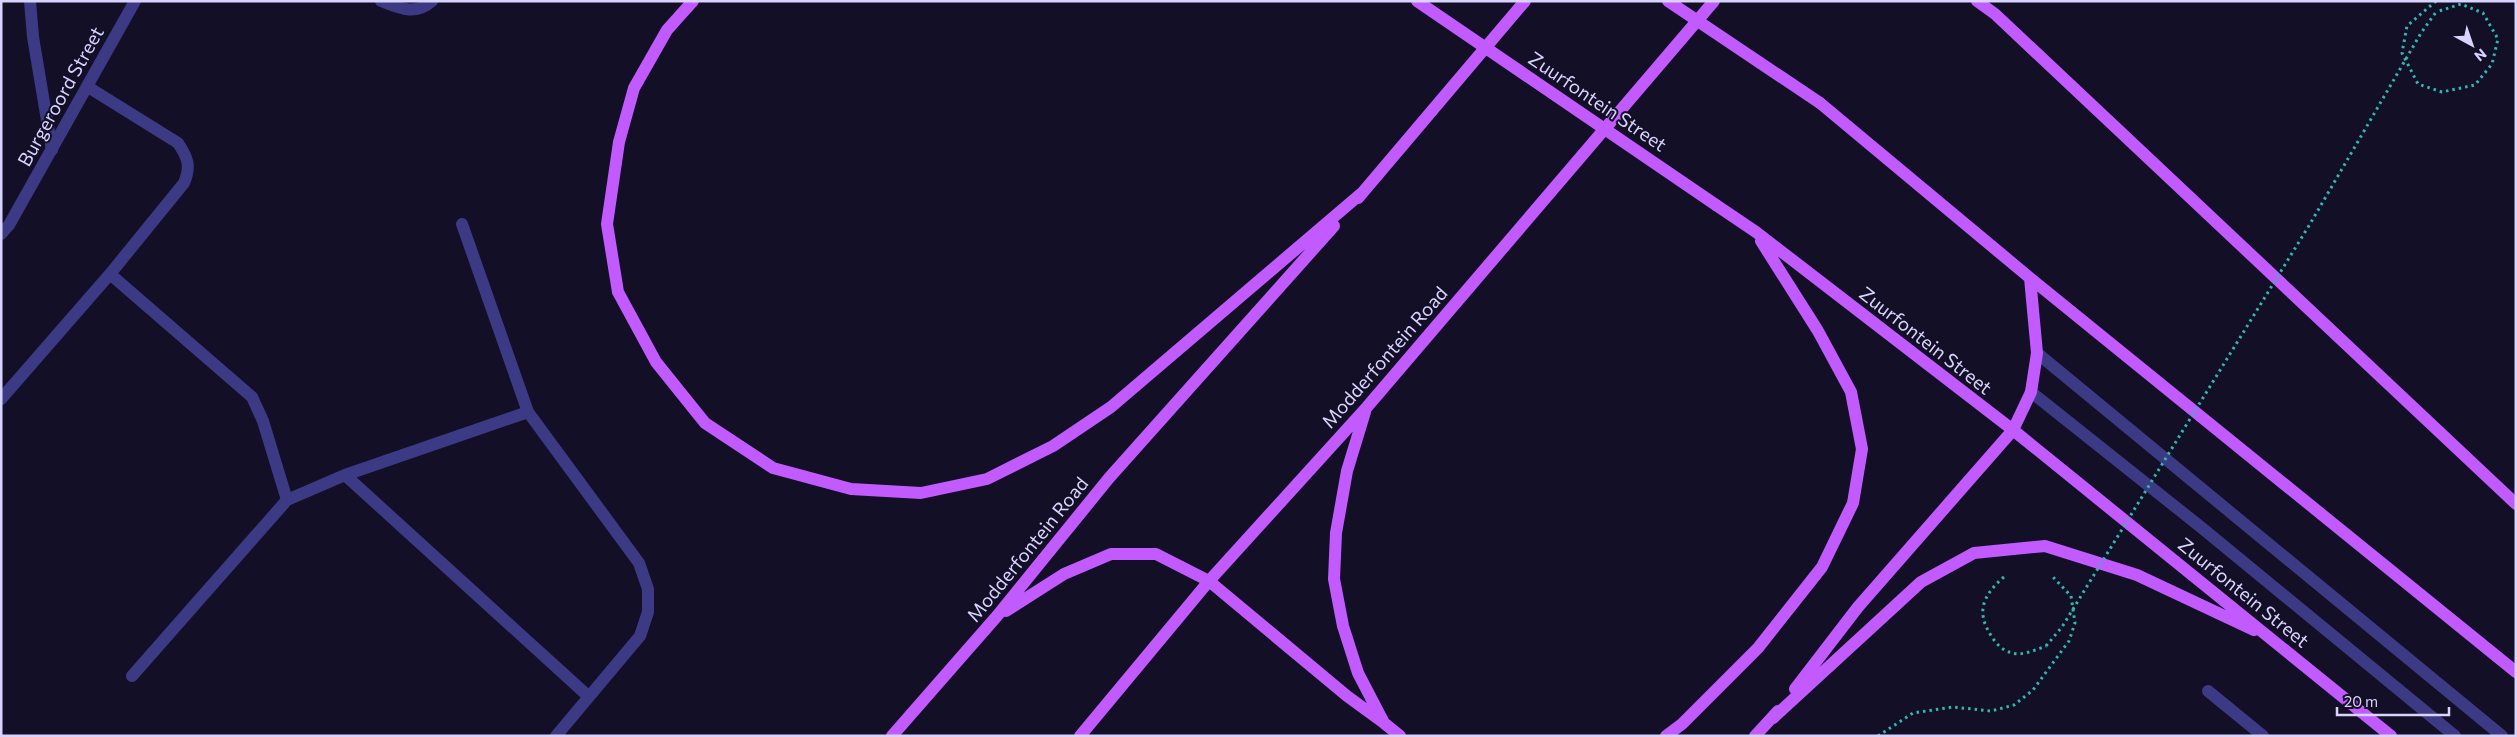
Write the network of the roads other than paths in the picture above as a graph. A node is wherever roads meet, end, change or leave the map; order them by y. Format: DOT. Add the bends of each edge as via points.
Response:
graph roads {
  1 [pos="30,1"];
  2 [pos="135,1"];
  3 [pos="381,1"];
  4 [pos="432,1"];
  5 [pos="693,1"];
  6 [pos="1418,1"];
  7 [pos="1525,1"];
  8 [pos="1668,1"];
  9 [pos="1714,1"];
  10 [pos="1977,1"];
  11 [pos="1987,1"];
  12 [pos="1995,14"];
  13 [pos="88,87"];
  14 [pos="52,150"];
  15 [pos="1364,192"];
  16 [pos="462,224"];
  17 [pos="1756,232"];
  18 [pos="1,234"];
  19 [pos="110,274"];
  20 [pos="2030,278"];
  21 [pos="2037,353"];
  22 [pos="2031,392"];
  23 [pos="1,399"];
  24 [pos="1367,408"];
  25 [pos="528,412"];
  26 [pos="2013,430"];
  27 [pos="345,475"];
  28 [pos="287,500"];
  29 [pos="2516,504"];
  30 [pos="1209,581"];
  31 [pos="997,616"];
  32 [pos="2272,639"];
  33 [pos="2516,672"];
  34 [pos="132,676"];
  35 [pos="2208,691"];
  36 [pos="588,696"];
  37 [pos="1773,718"];
  38 [pos="1384,723"];
  39 [pos="556,736"];
  40 [pos="892,736"];
  41 [pos="1080,736"];
  42 [pos="1400,736"];
  43 [pos="1666,736"];
  44 [pos="1755,736"];
  45 [pos="2263,736"];
  46 [pos="2391,736"];
  47 [pos="2455,736"];
  48 [pos="2502,736"];
  1 -- 14 [label="street"];
  2 -- 13 [label="street, Burgeroord Street"];
  3 -- 4 [label="street" via="408,11"];
  5 -- 15 [label="main road" via="667,30 634,88 619,142 607,224 618,292 656,362 705,423 773,468 851,489 920,493 986,479 1053,446 1111,407"];
  6 -- 17 [label="main road, Zuurfontein Street, bridge"];
  7 -- 15 [label="main road, Modderfontein Road"];
  8 -- 20 [label="main road, bridge" via="1820,103"];
  9 -- 24 [label="main road, Modderfontein Road"];
  10 -- 12 [label="main road"];
  11 -- 12 [label="main road"];
  12 -- 29 [label="main road"];
  13 -- 14 [label="street, Burgeroord Street"];
  13 -- 19 [label="street" via="178,143 187,156 189,170 184,183"];
  14 -- 18 [label="street, Burgeroord Street"];
  15 -- 31 [label="main road, Modderfontein Road" via="1109,478"];
  16 -- 25 [label="street"];
  17 -- 26 [label="main road, Zuurfontein Street"];
  17 -- 43 [label="main road" via="1818,331 1851,392 1862,449 1853,503 1822,567 1758,648"];
  19 -- 23 [label="street"];
  19 -- 28 [label="street" via="252,397 263,421"];
  20 -- 21 [label="main road"];
  20 -- 33 [label="main road"];
  21 -- 22 [label="main road"];
  21 -- 48 [label="street"];
  22 -- 26 [label="main road"];
  22 -- 47 [label="street" via="2210,534"];
  24 -- 30 [label="main road, Modderfontein Road"];
  24 -- 38 [label="main road" via="1347,471 1336,533 1334,579 1343,626 1358,672"];
  25 -- 27 [label="street"];
  25 -- 36 [label="street" via="639,563 648,588 648,612 640,636"];
  26 -- 32 [label="main road, Zuurfontein Street"];
  26 -- 37 [label="main road" via="1858,607"];
  27 -- 28 [label="street"];
  27 -- 36 [label="street"];
  28 -- 34 [label="street"];
  30 -- 31 [label="main road" via="1156,554 1111,554 1064,574"];
  30 -- 38 [label="main road"];
  30 -- 41 [label="main road, Modderfontein Road"];
  31 -- 40 [label="main road, Modderfontein Road"];
  32 -- 37 [label="main road" via="2137,575 2045,546 1974,553 1921,582"];
  32 -- 46 [label="main road, Zuurfontein Street"];
  35 -- 45 [label="street"];
  36 -- 39 [label="street"];
  37 -- 44 [label="main road"];
  38 -- 42 [label="main road"];
}
